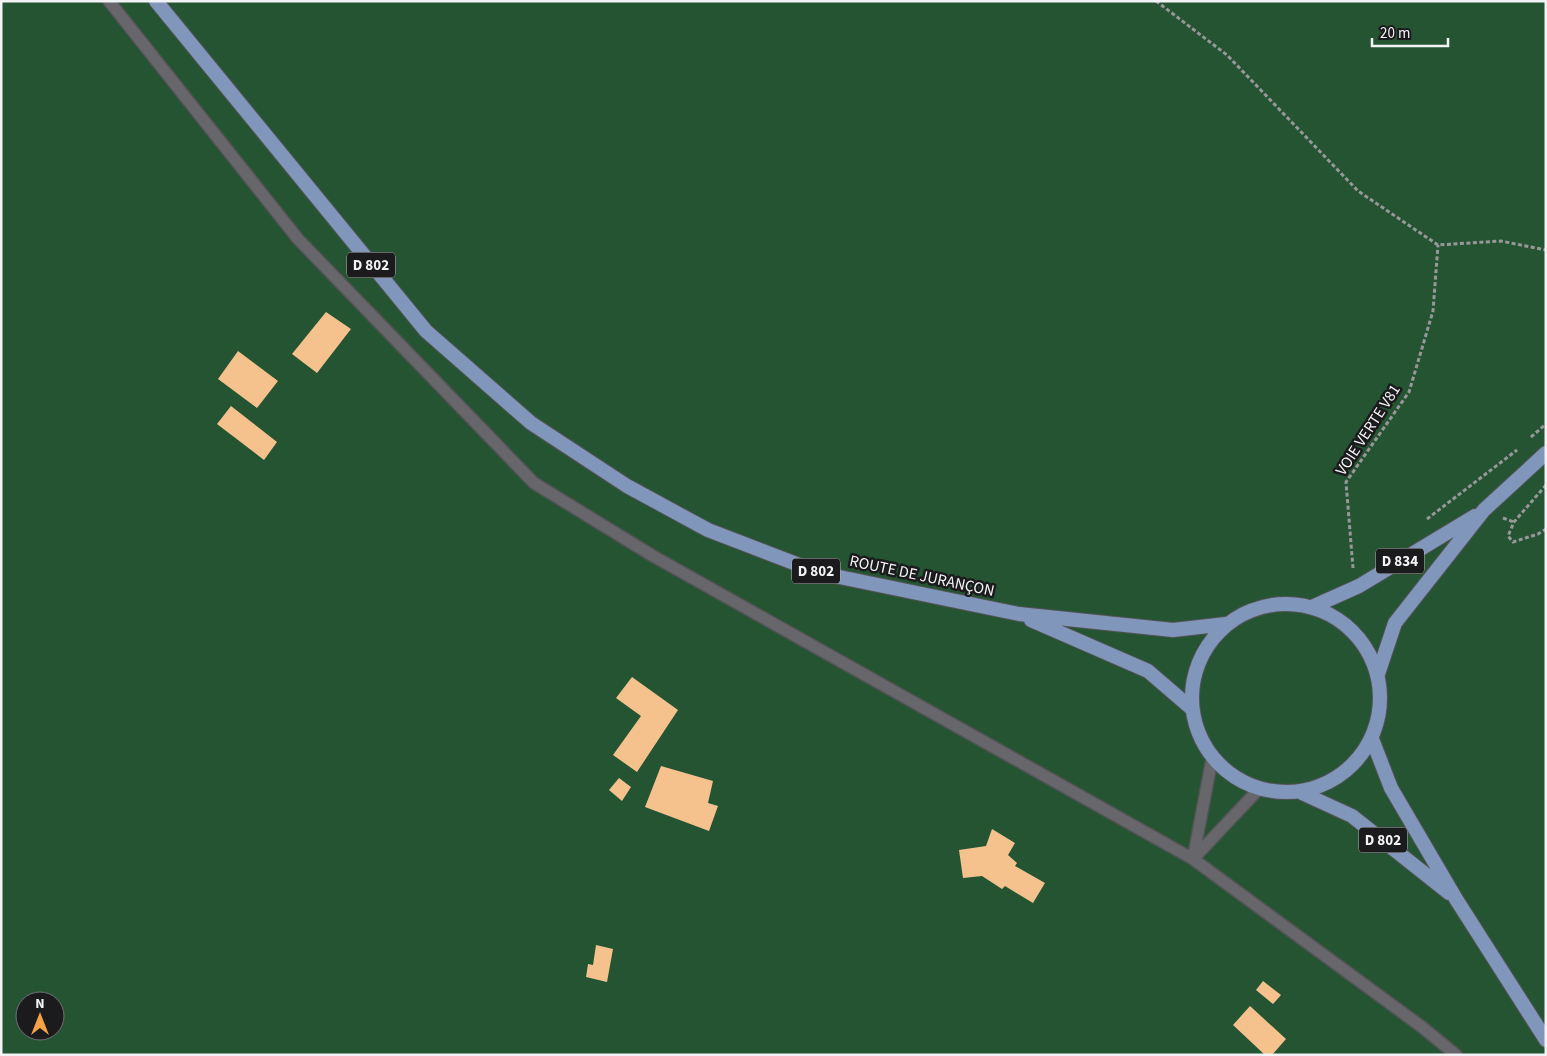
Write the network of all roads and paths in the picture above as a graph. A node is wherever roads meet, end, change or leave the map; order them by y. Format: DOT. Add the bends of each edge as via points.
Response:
graph roads {
  1 [pos="109,1"];
  2 [pos="156,1"];
  3 [pos="1156,1"];
  4 [pos="1438,245"];
  5 [pos="1546,250"];
  6 [pos="1516,451"];
  7 [pos="1546,453"];
  8 [pos="1546,486"];
  9 [pos="1484,510"];
  10 [pos="1423,523"];
  11 [pos="1546,529"];
  12 [pos="1353,576"];
  13 [pos="1312,607"];
  14 [pos="1019,614"];
  15 [pos="1226,624"];
  16 [pos="1378,674"];
  17 [pos="1191,708"];
  18 [pos="1372,739"];
  19 [pos="1212,758"];
  20 [pos="1258,790"];
  21 [pos="1302,792"];
  22 [pos="1193,859"];
  23 [pos="1456,899"];
  24 [pos="1546,1040"];
  25 [pos="1456,1055"];
  1 -- 22 [label="lane" via="298,239 534,483 653,556"];
  2 -- 14 [label="main road, ROUTE DE JURANÇON / D 802" via="426,331 531,423 627,486 708,530 820,572"];
  3 -- 4 [label="path" via="1227,55 1358,191"];
  4 -- 5 [label="path" via="1501,241"];
  4 -- 12 [label="path, VOIE VERTE V81" via="1432,310 1409,392 1346,482"];
  6 -- 10 [label="path"];
  7 -- 9 [label="main road, D 834"];
  8 -- 11 [label="path" via="1514,522 1508,536 1513,542"];
  9 -- 13 [label="main road, D 834" via="1359,586"];
  9 -- 16 [label="main road, D 834" via="1395,623"];
  13 -- 15 [label="main road" via="1267,605"];
  13 -- 16 [label="main road" via="1354,632"];
  14 -- 15 [label="main road, D 802" via="1173,630"];
  14 -- 17 [label="main road, D 802" via="1148,672"];
  15 -- 17 [label="main road" via="1198,662"];
  16 -- 18 [label="main road" via="1381,707"];
  17 -- 19 [label="main road"];
  18 -- 21 [label="main road" via="1344,775"];
  18 -- 23 [label="main road" via="1391,788"];
  19 -- 20 [label="main road"];
  19 -- 22 [label="lane"];
  20 -- 21 [label="main road"];
  20 -- 22 [label="lane"];
  21 -- 23 [label="main road, D 802" via="1352,816"];
  22 -- 25 [label="lane"];
  23 -- 24 [label="main road, D 802"];
}
